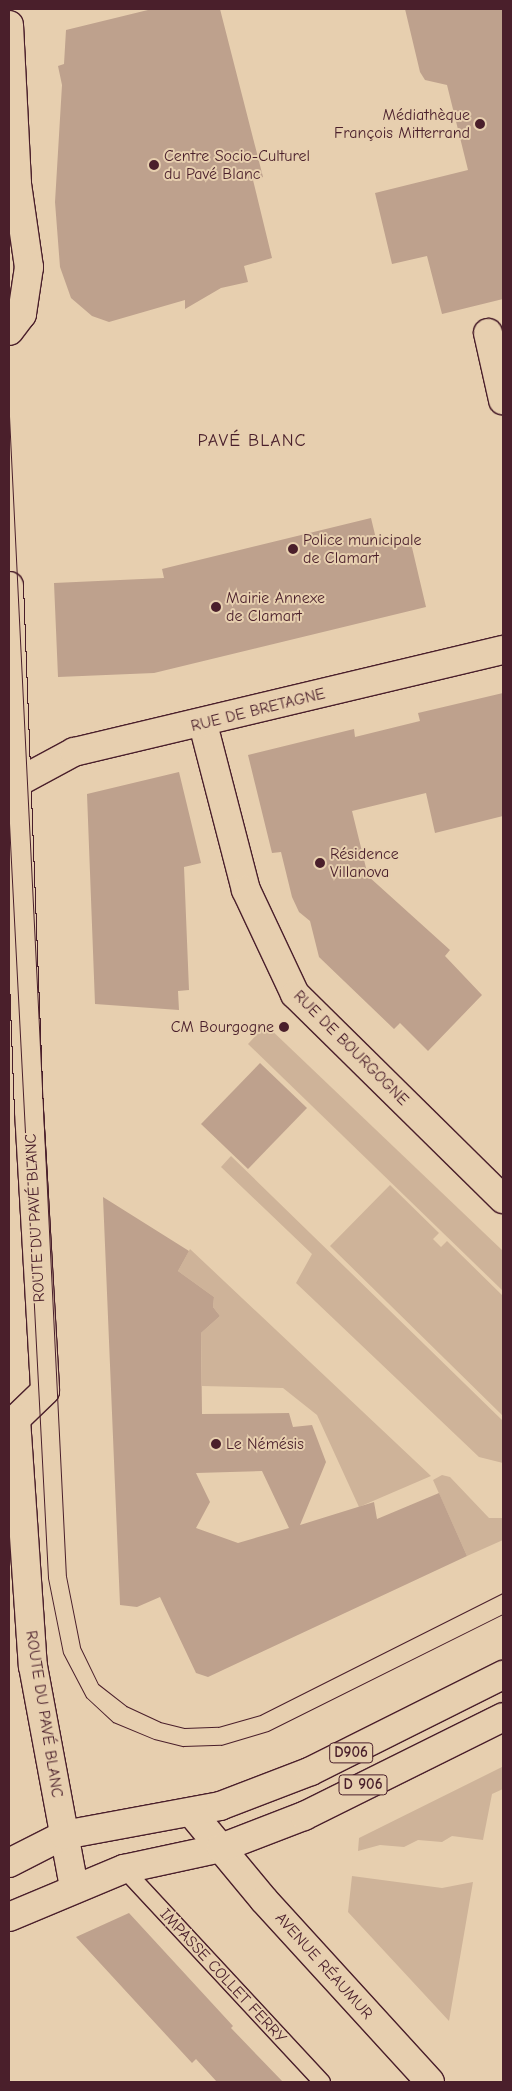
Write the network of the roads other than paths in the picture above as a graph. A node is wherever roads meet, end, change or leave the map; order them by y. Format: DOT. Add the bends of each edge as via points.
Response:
graph roads {
  1 [pos="9,25"];
  2 [pos="10,61"];
  3 [pos="9,331"];
  4 [pos="488,333"];
  5 [pos="503,400"];
  6 [pos="9,586"];
  7 [pos="503,650"];
  8 [pos="203,724"];
  9 [pos="13,785"];
  10 [pos="503,1198"];
  11 [pos="12,1418"];
  12 [pos="503,1675"];
  13 [pos="503,1717"];
  14 [pos="191,1812"];
  15 [pos="64,1835"];
  16 [pos="221,1848"];
  17 [pos="9,1863"];
  18 [pos="124,1869"];
  19 [pos="74,1888"];
  20 [pos="9,1917"];
  21 [pos="322,2082"];
  22 [pos="430,2082"];
  1 -- 2 [label="main road"];
  2 -- 3 [label="main road" via="17,184 29,268 22,314"];
  4 -- 5 [label="main road"];
  6 -- 9 [label="main road, ROUTE DU PAVÉ BLANC"];
  7 -- 8 [label="main road, RUE DE BRETAGNE"];
  8 -- 9 [label="main road, RUE DE BRETAGNE" via="74,752"];
  8 -- 10 [label="main road, RUE DE BOURGOGNE" via="246,890 295,994"];
  9 -- 11 [label="main road, ROUTE DU PAVÉ BLANC" via="45,1391"];
  11 -- 15 [label="main road, ROUTE DU PAVÉ BLANC" via="33,1666"];
  12 -- 14 [label="main road, D906" via="327,1765 220,1806"];
  13 -- 16 [label="main road, D 906" via="304,1816"];
  14 -- 15 [label="main road, D906"];
  14 -- 16 [label="main road, AVENUE RÉAUMUR"];
  15 -- 17 [label="main road"];
  15 -- 19 [label="main road, ROUTE DU PAVÉ BLANC"];
  16 -- 18 [label="main road, D 906"];
  16 -- 22 [label="main road, AVENUE RÉAUMUR" via="264,1900"];
  18 -- 19 [label="main road, D 906"];
  18 -- 21 [label="lane, IMPASSE COLLET FERRY"];
  19 -- 20 [label="main road, D 906"];
}
